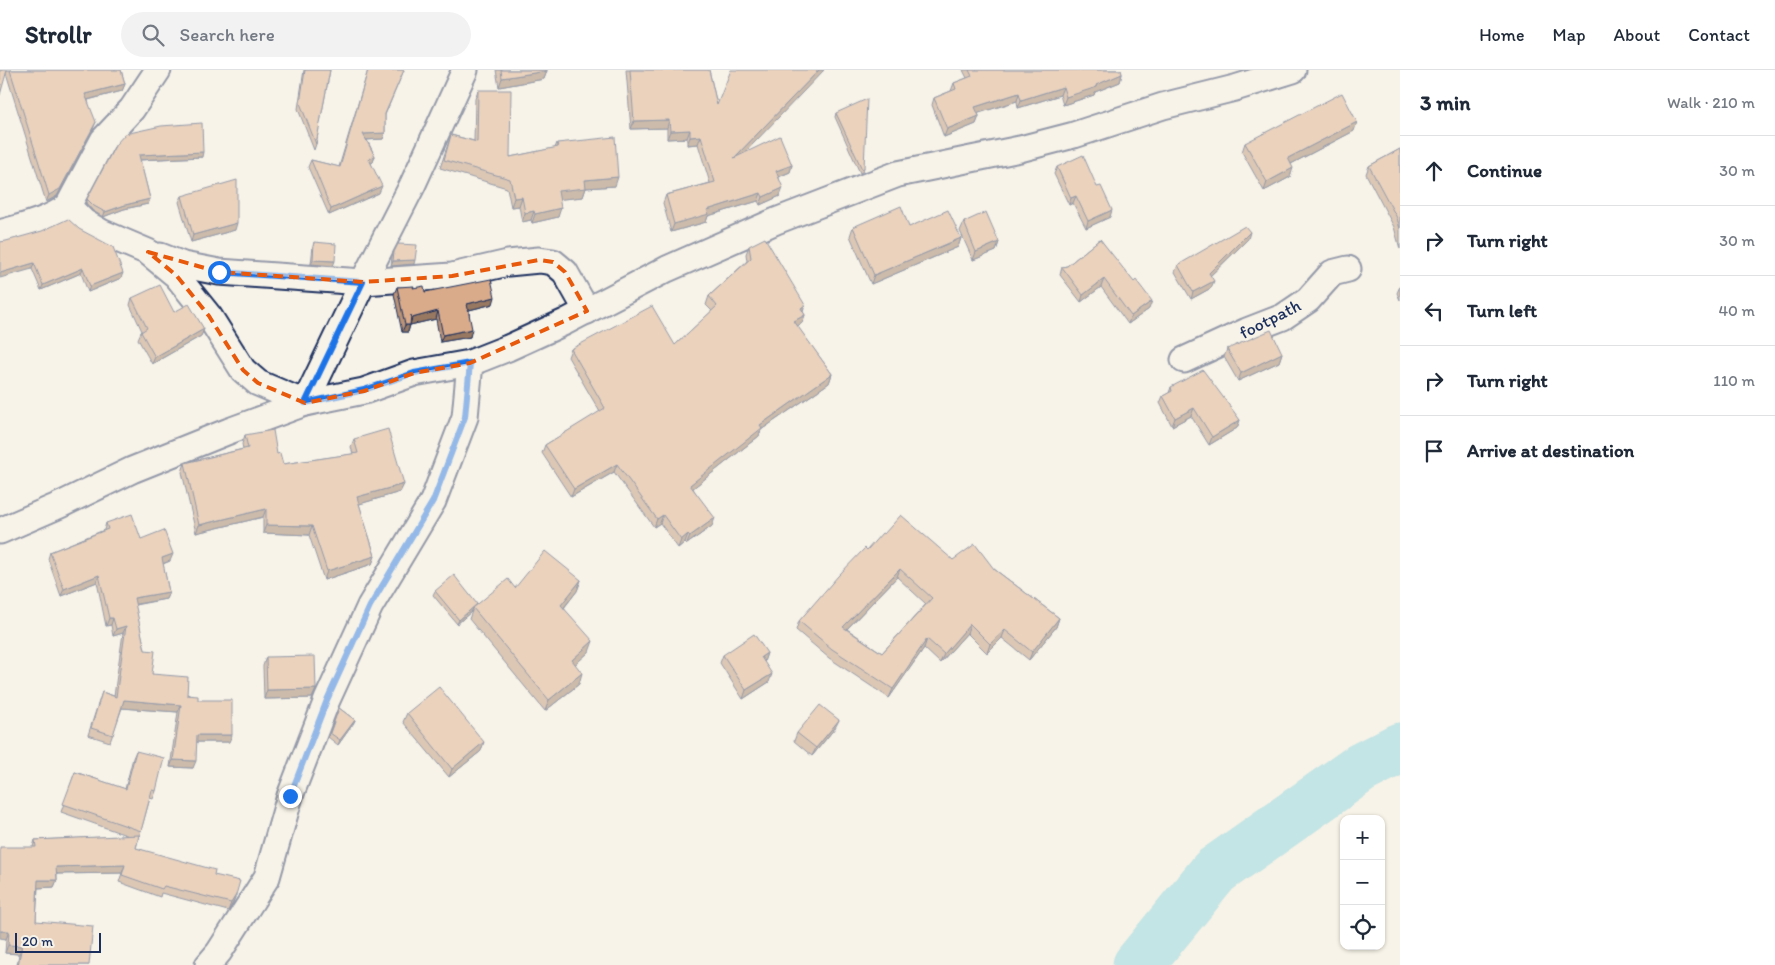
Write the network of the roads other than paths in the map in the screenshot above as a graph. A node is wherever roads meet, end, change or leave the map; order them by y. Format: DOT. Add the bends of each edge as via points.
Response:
graph roads {
  1 [pos="158,70"];
  2 [pos="465,70"];
  3 [pos="1293,70"];
  4 [pos="68,206"];
  5 [pos="0,233"];
  6 [pos="148,252"];
  7 [pos="1348,269"];
  8 [pos="363,282"];
  9 [pos="587,311"];
  10 [pos="1184,360"];
  11 [pos="470,363"];
  12 [pos="305,403"];
  13 [pos="0,531"];
  14 [pos="208,965"];
  1 -- 4 [label="street" via="132,108 103,140"];
  2 -- 8 [label="street" via="412,186"];
  3 -- 9 [label="street" via="1065,137 898,174 767,225 667,269"];
  4 -- 5 [label="street" via="48,218"];
  4 -- 6 [label="street" via="96,229"];
  6 -- 8 [label="street" via="219,272"];
  6 -- 12 [label="street" via="176,275 209,316 243,370 258,383"];
  7 -- 10 [label="street, footpath" via="1332,273 1308,300 1283,317"];
  8 -- 9 [label="street" via="452,276 508,263 539,260 553,262 565,272"];
  8 -- 12 [label="street"];
  9 -- 11 [label="street" via="534,338"];
  11 -- 12 [label="street" via="414,373 364,390"];
  11 -- 14 [label="street" via="465,417 433,501 370,606 327,700 290,796 267,877"];
  12 -- 13 [label="street" via="132,470"];
}
